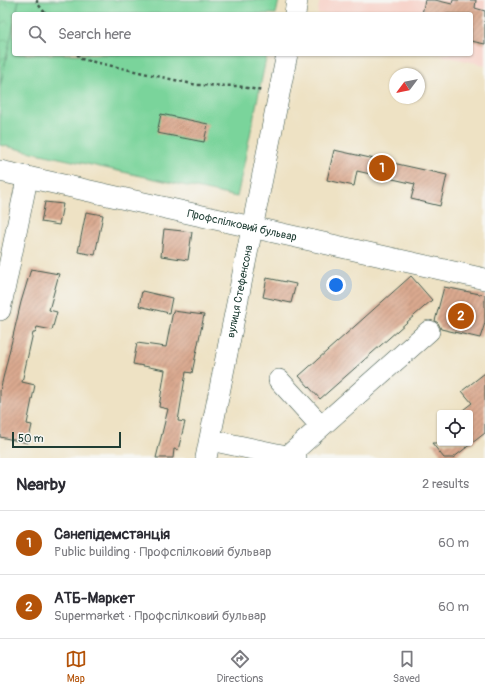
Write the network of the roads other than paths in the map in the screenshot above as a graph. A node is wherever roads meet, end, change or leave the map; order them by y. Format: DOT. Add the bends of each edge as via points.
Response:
graph roads {
  1 [pos="297,0"];
  2 [pos="295,12"];
  3 [pos="287,56"];
  4 [pos="0,171"];
  5 [pos="27,177"];
  6 [pos="253,227"];
  7 [pos="485,279"];
  8 [pos="0,310"];
  9 [pos="429,331"];
  10 [pos="280,380"];
  11 [pos="321,426"];
  12 [pos="208,449"];
  13 [pos="292,457"];
  1 -- 2 [label="street"];
  3 -- 6 [label="street, вулиця Стефенсона"];
  4 -- 5 [label="street, Профспілковий бульвар"];
  5 -- 6 [label="street, Профспілковий бульвар"];
  5 -- 8 [label="street"];
  6 -- 7 [label="street, Профспілковий бульвар"];
  6 -- 12 [label="street, вулиця Стефенсона"];
  9 -- 11 [label="street"];
  10 -- 11 [label="street"];
  11 -- 13 [label="street"];
  12 -- 13 [label="street"];
}
